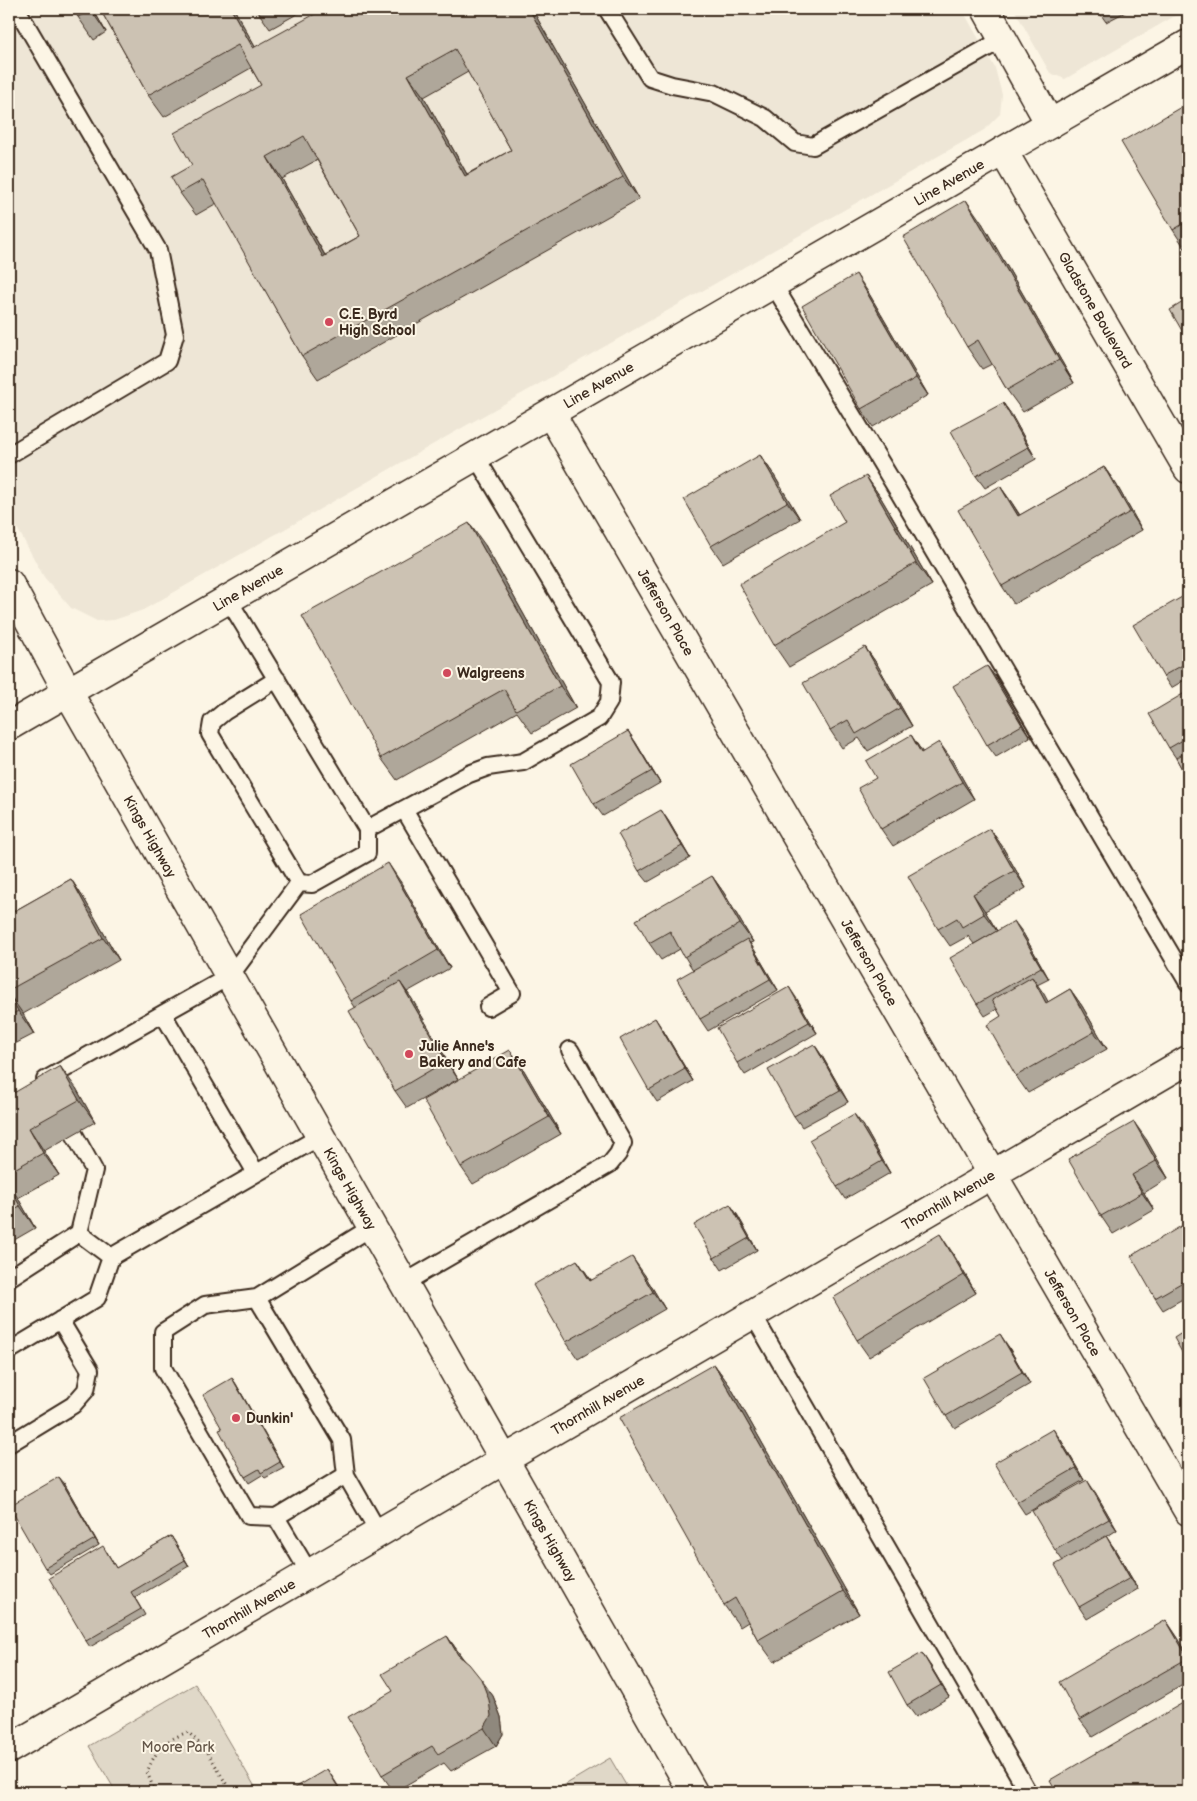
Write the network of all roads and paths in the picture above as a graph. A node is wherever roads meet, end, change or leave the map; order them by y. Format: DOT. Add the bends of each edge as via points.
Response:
graph roads {
  1 [pos="607,9"];
  2 [pos="986,9"];
  3 [pos="14,11"];
  4 [pos="1003,39"];
  5 [pos="1188,44"];
  6 [pos="1050,124"];
  7 [pos="1003,151"];
  8 [pos="773,284"];
  9 [pos="551,414"];
  10 [pos="9,455"];
  11 [pos="476,457"];
  12 [pos="1188,469"];
  13 [pos="10,588"];
  14 [pos="228,600"];
  15 [pos="277,679"];
  16 [pos="68,692"];
  17 [pos="9,726"];
  18 [pos="404,810"];
  19 [pos="367,829"];
  20 [pos="299,883"];
  21 [pos="230,976"];
  22 [pos="1188,983"];
  23 [pos="488,1007"];
  24 [pos="163,1014"];
  25 [pos="570,1050"];
  26 [pos="1188,1060"];
  27 [pos="51,1094"];
  28 [pos="74,1134"];
  29 [pos="321,1136"];
  30 [pos="256,1173"];
  31 [pos="993,1174"];
  32 [pos="372,1227"];
  33 [pos="80,1232"];
  34 [pos="111,1257"];
  35 [pos="9,1278"];
  36 [pos="404,1283"];
  37 [pos="257,1298"];
  38 [pos="752,1315"];
  39 [pos="60,1320"];
  40 [pos="9,1351"];
  41 [pos="9,1444"];
  42 [pos="504,1460"];
  43 [pos="346,1475"];
  44 [pos="1188,1511"];
  45 [pos="276,1516"];
  46 [pos="379,1533"];
  47 [pos="310,1574"];
  48 [pos="9,1749"];
  49 [pos="155,1792"];
  50 [pos="231,1792"];
  51 [pos="693,1792"];
  52 [pos="1028,1792"];
  1 -- 4 [label="lane" via="650,78 714,93 765,118 795,143 813,146"];
  2 -- 4 [label="street"];
  3 -- 10 [label="lane" via="158,250 174,335 167,361"];
  4 -- 6 [label="street"];
  5 -- 6 [label="street, Line Avenue"];
  6 -- 7 [label="street, Line Avenue"];
  7 -- 8 [label="street, Line Avenue"];
  7 -- 12 [label="street, Gladstone Boulevard"];
  8 -- 9 [label="street, Line Avenue"];
  8 -- 22 [label="lane"];
  9 -- 11 [label="street, Line Avenue"];
  9 -- 31 [label="street, Jefferson Place"];
  11 -- 14 [label="street, Line Avenue"];
  11 -- 18 [label="lane" via="611,682 609,702 599,718 523,762 488,767 469,774"];
  13 -- 16 [label="street, Kings Highway"];
  14 -- 15 [label="lane"];
  14 -- 16 [label="street, Line Avenue"];
  15 -- 19 [label="lane"];
  15 -- 20 [label="lane" via="224,712 212,722 210,734"];
  16 -- 17 [label="street, Line Avenue"];
  16 -- 21 [label="street, Kings Highway"];
  18 -- 19 [label="lane"];
  18 -- 23 [label="lane" via="512,993"];
  19 -- 20 [label="lane" via="367,853 312,884"];
  20 -- 21 [label="lane"];
  21 -- 24 [label="lane"];
  21 -- 29 [label="street, Kings Highway"];
  24 -- 27 [label="lane" via="43,1081"];
  24 -- 30 [label="lane"];
  25 -- 36 [label="lane" via="623,1143 618,1154 610,1164"];
  26 -- 31 [label="street, Thornhill Avenue"];
  28 -- 33 [label="lane" via="94,1170"];
  29 -- 30 [label="lane"];
  29 -- 32 [label="street, Kings Highway"];
  30 -- 34 [label="lane"];
  31 -- 38 [label="street, Thornhill Avenue"];
  31 -- 44 [label="street, Jefferson Place"];
  32 -- 36 [label="street, Kings Highway"];
  32 -- 37 [label="lane"];
  33 -- 34 [label="lane"];
  33 -- 35 [label="lane"];
  34 -- 39 [label="lane" via="97,1298"];
  36 -- 42 [label="street, Kings Highway"];
  37 -- 43 [label="lane" via="342,1440"];
  37 -- 45 [label="lane" via="205,1305 163,1332 163,1368 249,1516"];
  38 -- 42 [label="street, Thornhill Avenue"];
  38 -- 52 [label="lane"];
  39 -- 40 [label="lane"];
  39 -- 41 [label="lane" via="90,1370 86,1390 73,1405"];
  42 -- 46 [label="street, Thornhill Avenue"];
  42 -- 51 [label="street, Kings Highway"];
  43 -- 45 [label="lane"];
  43 -- 46 [label="lane"];
  45 -- 47 [label="lane"];
  46 -- 47 [label="street, Thornhill Avenue"];
  47 -- 48 [label="street, Thornhill Avenue"];
  49 -- 50 [label="path" via="147,1772 154,1754 172,1738 188,1732 207,1752"];
}
